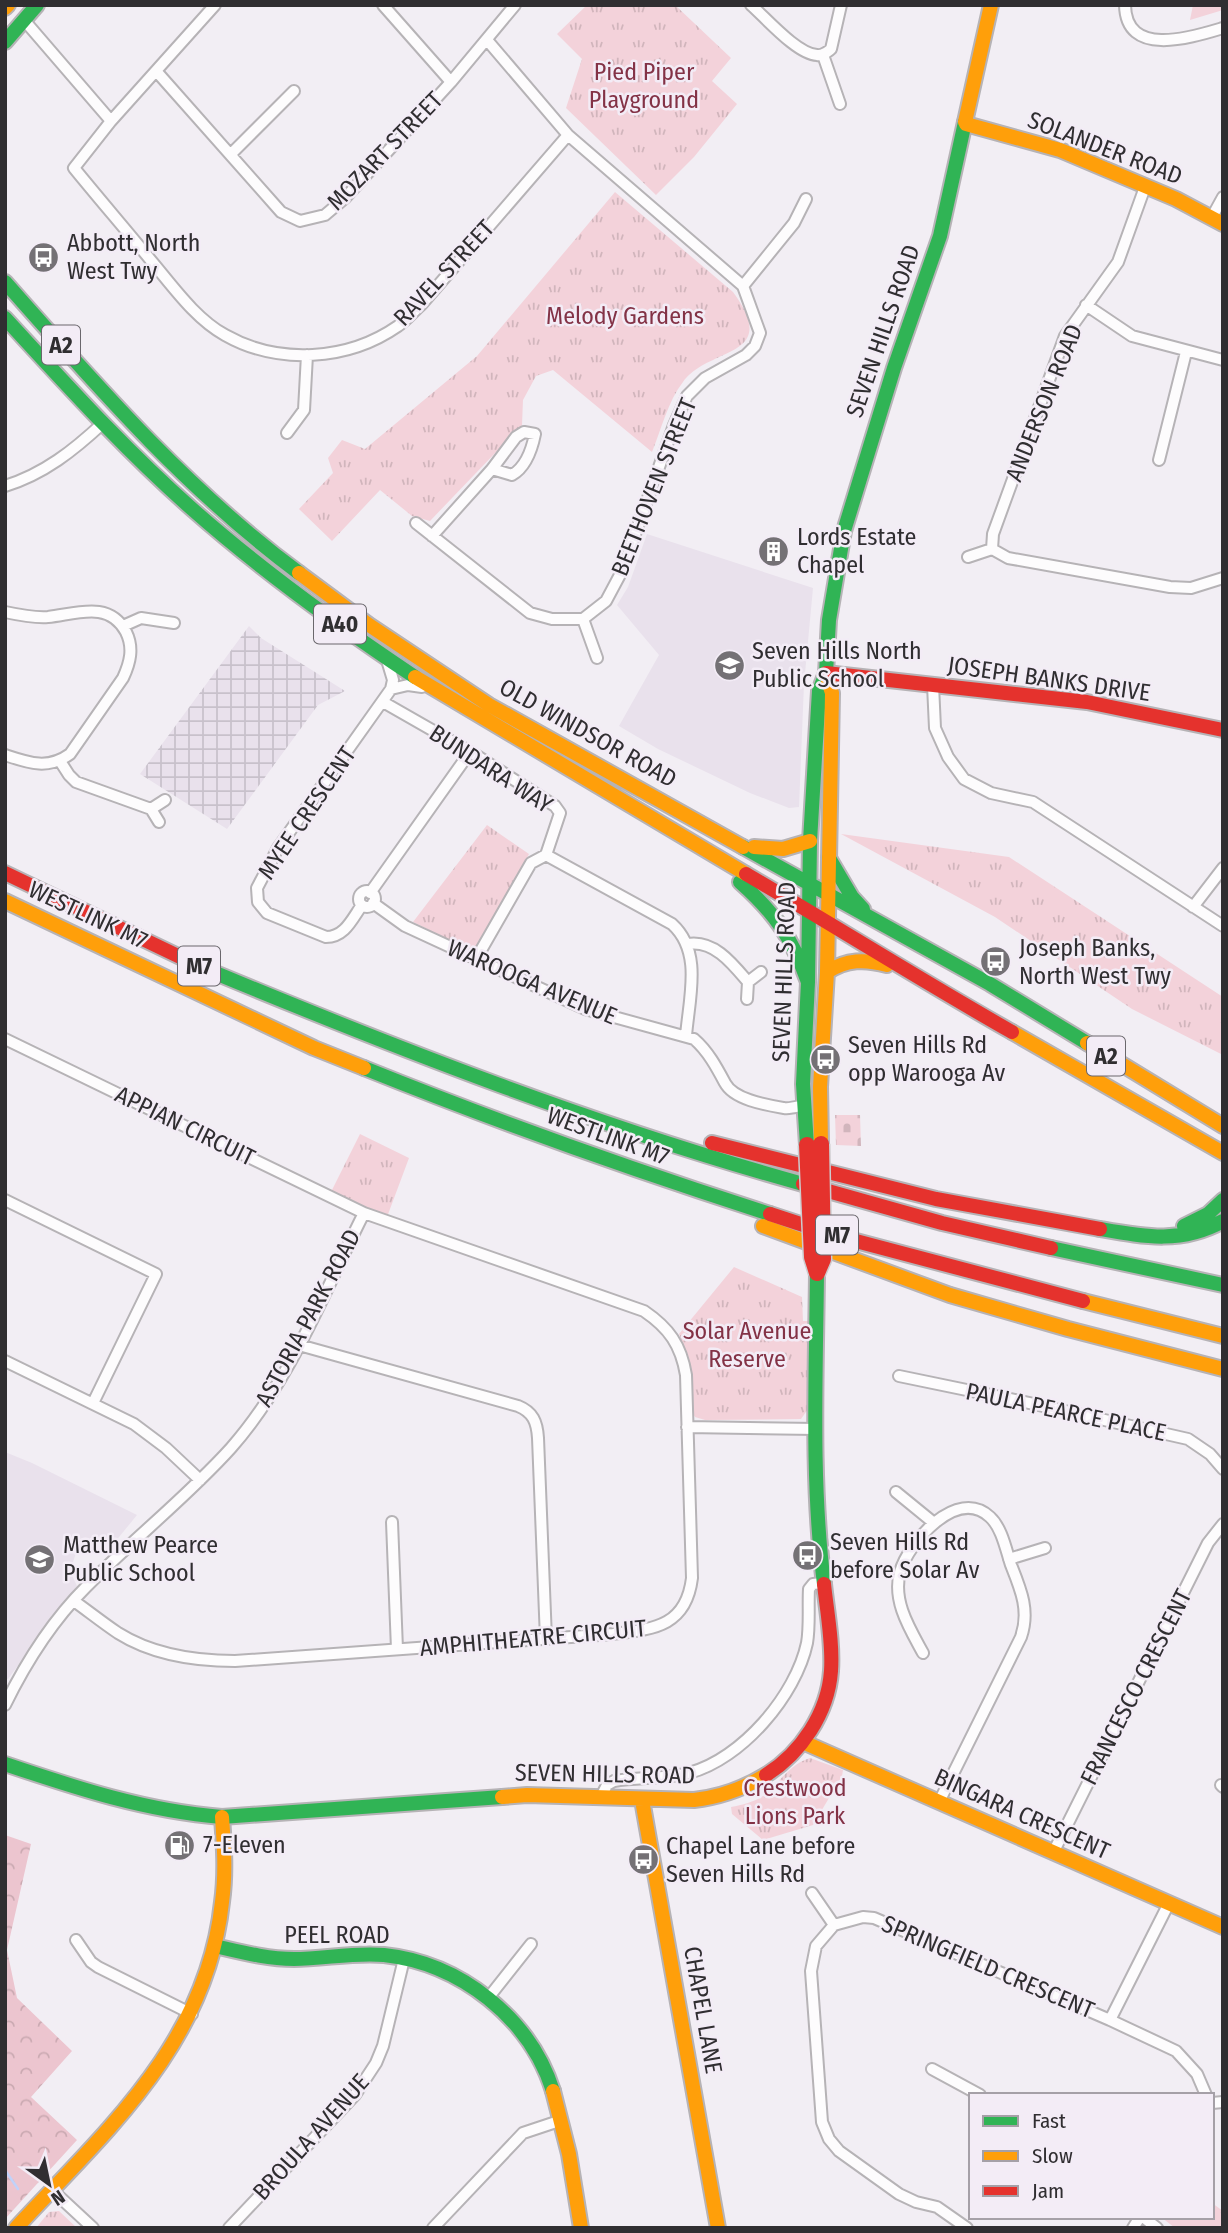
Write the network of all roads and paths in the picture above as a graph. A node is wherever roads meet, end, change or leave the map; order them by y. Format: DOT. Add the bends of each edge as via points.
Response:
graph roads {
  1 [pos="37,5"];
  2 [pos="215,5"];
  3 [pos="383,5"];
  4 [pos="515,5"];
  5 [pos="751,5"];
  6 [pos="841,5"];
  7 [pos="991,5"];
  8 [pos="1126,10"];
  9 [pos="24,20"];
  10 [pos="1223,28"];
  11 [pos="487,40"];
  12 [pos="5,42"];
  13 [pos="823,55"];
  14 [pos="157,72"];
  15 [pos="451,82"];
  16 [pos="294,91"];
  17 [pos="840,104"];
  18 [pos="111,121"];
  19 [pos="966,124"];
  20 [pos="568,135"];
  21 [pos="231,154"];
  22 [pos="1145,187"];
  23 [pos="1223,197"];
  24 [pos="806,199"];
  25 [pos="1217,220"];
  26 [pos="5,282"];
  27 [pos="743,286"];
  28 [pos="1086,305"];
  29 [pos="5,318"];
  30 [pos="1185,352"];
  31 [pos="307,355"];
  32 [pos="1223,360"];
  33 [pos="117,407"];
  34 [pos="103,423"];
  35 [pos="286,433"];
  36 [pos="1159,460"];
  37 [pos="492,469"];
  38 [pos="5,486"];
  39 [pos="416,523"];
  40 [pos="432,536"];
  41 [pos="992,549"];
  42 [pos="968,557"];
  43 [pos="1223,579"];
  44 [pos="162,606"];
  45 [pos="5,612"];
  46 [pos="583,619"];
  47 [pos="160,620"];
  48 [pos="174,623"];
  49 [pos="122,626"];
  50 [pos="386,657"];
  51 [pos="597,658"];
  52 [pos="827,673"];
  53 [pos="933,685"];
  54 [pos="391,689"];
  55 [pos="433,689"];
  56 [pos="383,702"];
  57 [pos="1223,730"];
  58 [pos="470,752"];
  59 [pos="5,755"];
  60 [pos="60,761"];
  61 [pos="165,800"];
  62 [pos="151,809"];
  63 [pos="159,822"];
  64 [pos="810,841"];
  65 [pos="740,845"];
  66 [pos="705,851"];
  67 [pos="546,855"];
  68 [pos="829,858"];
  69 [pos="1223,868"];
  70 [pos="5,873"];
  71 [pos="810,883"];
  72 [pos="828,893"];
  73 [pos="368,900"];
  74 [pos="5,901"];
  75 [pos="1193,907"];
  76 [pos="809,912"];
  77 [pos="828,923"];
  78 [pos="880,924"];
  79 [pos="1223,926"];
  80 [pos="688,944"];
  81 [pos="476,959"];
  82 [pos="901,969"];
  83 [pos="761,972"];
  84 [pos="827,972"];
  85 [pos="748,982"];
  86 [pos="808,982"];
  87 [pos="747,999"];
  88 [pos="687,1036"];
  89 [pos="5,1039"];
  90 [pos="820,1087"];
  91 [pos="805,1105"];
  92 [pos="460,1107"];
  93 [pos="589,1116"];
  94 [pos="1223,1126"];
  95 [pos="816,1140"];
  96 [pos="1220,1152"];
  97 [pos="5,1200"];
  98 [pos="1223,1200"];
  99 [pos="364,1213"];
  100 [pos="1223,1221"];
  101 [pos="1076,1227"];
  102 [pos="1223,1285"];
  103 [pos="1223,1336"];
  104 [pos="299,1345"];
  105 [pos="5,1361"];
  106 [pos="1223,1369"];
  107 [pos="899,1376"];
  108 [pos="93,1403"];
  109 [pos="687,1427"];
  110 [pos="816,1429"];
  111 [pos="1223,1469"];
  112 [pos="200,1480"];
  113 [pos="896,1492"];
  114 [pos="392,1522"];
  115 [pos="934,1524"];
  116 [pos="1223,1524"];
  117 [pos="1045,1548"];
  118 [pos="1009,1559"];
  119 [pos="822,1583"];
  120 [pos="74,1601"];
  121 [pos="545,1639"];
  122 [pos="397,1649"];
  123 [pos="923,1653"];
  124 [pos="5,1705"];
  125 [pos="803,1742"];
  126 [pos="5,1764"];
  127 [pos="601,1797"];
  128 [pos="642,1800"];
  129 [pos="939,1802"];
  130 [pos="222,1817"];
  131 [pos="1053,1853"];
  132 [pos="812,1893"];
  133 [pos="1168,1905"];
  134 [pos="834,1926"];
  135 [pos="1223,1927"];
  136 [pos="76,1940"];
  137 [pos="531,1944"];
  138 [pos="215,1946"];
  139 [pos="404,1959"];
  140 [pos="489,1997"];
  141 [pos="192,2014"];
  142 [pos="1110,2020"];
  143 [pos="932,2069"];
  144 [pos="976,2093"];
  145 [pos="1205,2093"];
  146 [pos="562,2120"];
  147 [pos="52,2190"];
  148 [pos="16,2228"];
  149 [pos="93,2228"];
  150 [pos="229,2228"];
  151 [pos="433,2228"];
  152 [pos="581,2228"];
  153 [pos="718,2228"];
  154 [pos="967,2228"];
  1 -- 9 [label="main road"];
  2 -- 14 [label="street"];
  3 -- 15 [label="street"];
  4 -- 11 [label="street, MOZART STREET"];
  5 -- 13 [label="street" via="805,51"];
  6 -- 13 [label="street" via="831,49"];
  7 -- 19 [label="main road, SEVEN HILLS ROAD"];
  8 -- 10 [label="street" via="1134,29 1156,41"];
  9 -- 12 [label="main road"];
  9 -- 18 [label="street"];
  11 -- 15 [label="street, MOZART STREET"];
  11 -- 20 [label="street, BEETHOVEN STREET"];
  13 -- 17 [label="street"];
  14 -- 18 [label="street"];
  14 -- 21 [label="street, MOZART STREET"];
  15 -- 21 [label="street, MOZART STREET" via="326,215 300,221 281,212"];
  16 -- 21 [label="street"];
  18 -- 31 [label="street, RAVEL STREET" via="74,168 181,297 224,335 271,353"];
  19 -- 22 [label="main road, SOLANDER ROAD" via="1060,150"];
  19 -- 52 [label="main road, SEVEN HILLS ROAD" via="940,236 844,531 832,597"];
  20 -- 27 [label="street, BEETHOVEN STREET"];
  20 -- 31 [label="street, RAVEL STREET" via="399,325 368,343"];
  22 -- 25 [label="main road, SOLANDER ROAD"];
  22 -- 28 [label="street, ANDERSON ROAD" via="1118,262"];
  23 -- 25 [label="street"];
  24 -- 27 [label="street" via="794,223"];
  26 -- 33 [label="main road, OLD WINDSOR ROAD / A2"];
  27 -- 46 [label="street, BEETHOVEN STREET" via="760,333 755,346 705,378 687,396 622,571 606,601"];
  28 -- 30 [label="street" via="1132,336"];
  28 -- 41 [label="street, ANDERSON ROAD" via="1059,350 993,534"];
  29 -- 34 [label="main road, OLD WINDSOR ROAD / A40"];
  30 -- 32 [label="street"];
  30 -- 36 [label="street"];
  31 -- 35 [label="street" via="304,410"];
  33 -- 34 [label="main road"];
  33 -- 65 [label="main road, OLD WINDSOR ROAD / A2" via="191,481 271,551 369,625 489,705"];
  34 -- 38 [label="street" via="55,462"];
  34 -- 50 [label="main road, OLD WINDSOR ROAD / A40" via="218,531"];
  37 -- 40 [label="street"];
  39 -- 40 [label="street"];
  40 -- 46 [label="street" via="530,613"];
  41 -- 42 [label="street"];
  41 -- 43 [label="street" via="1008,558 1170,587 1191,588"];
  44 -- 47 [label="street"];
  45 -- 49 [label="street" via="47,617 100,611"];
  46 -- 51 [label="street"];
  47 -- 48 [label="street"];
  47 -- 49 [label="street" via="141,618"];
  49 -- 60 [label="street" via="131,651 129,665 78,744"];
  50 -- 54 [label="street" via="393,674"];
  50 -- 55 [label="main road, OLD WINDSOR ROAD / A40"];
  52 -- 53 [label="main road, JOSEPH BANKS DRIVE"];
  52 -- 64 [label="main road, SEVEN HILLS ROAD" via="819,691"];
  52 -- 68 [label="main road, SEVEN HILLS ROAD" via="832,692"];
  53 -- 57 [label="main road, JOSEPH BANKS DRIVE" via="1087,702"];
  53 -- 75 [label="street" via="935,728 964,779 991,793 1033,802"];
  54 -- 55 [label="street" via="408,685"];
  54 -- 56 [label="street, MYEE CRESCENT"];
  55 -- 66 [label="main road, OLD WINDSOR ROAD / A40"];
  56 -- 58 [label="street, BUNDARA WAY"];
  56 -- 73 [label="street, MYEE CRESCENT" via="278,848 257,888 258,902 267,913 326,937 344,931"];
  58 -- 67 [label="street, BUNDARA WAY" via="555,806 559,820"];
  58 -- 73 [label="street, MYEE CRESCENT"];
  59 -- 60 [label="street" via="33,764"];
  60 -- 62 [label="street" via="76,782"];
  61 -- 62 [label="street"];
  62 -- 63 [label="street"];
  64 -- 65 [label="main road" via="771,850"];
  64 -- 71 [label="main road, SEVEN HILLS ROAD"];
  65 -- 71 [label="main road, OLD WINDSOR ROAD / A2"];
  66 -- 76 [label="main road, OLD WINDSOR ROAD / A40"];
  66 -- 86 [label="main road" via="779,919"];
  67 -- 80 [label="street" via="672,924"];
  67 -- 81 [label="street, BUNDARA WAY" via="531,863"];
  68 -- 72 [label="main road, SEVEN HILLS ROAD"];
  68 -- 78 [label="main road" via="858,904"];
  69 -- 75 [label="street"];
  70 -- 93 [label="main road, WESTLINK M7 / M7" via="201,967 398,1048"];
  71 -- 72 [label="main road, OLD WINDSOR ROAD / A2"];
  71 -- 76 [label="main road, SEVEN HILLS ROAD"];
  72 -- 77 [label="main road, SEVEN HILLS ROAD"];
  72 -- 78 [label="main road, OLD WINDSOR ROAD / A2"];
  73 -- 81 [label="street, WAROOGA AVENUE" via="405,926"];
  74 -- 92 [label="main road, WESTLINK M7 / M7" via="314,1048"];
  75 -- 79 [label="street"];
  76 -- 77 [label="main road, OLD WINDSOR ROAD / A40"];
  76 -- 86 [label="main road, SEVEN HILLS ROAD"];
  77 -- 82 [label="main road, OLD WINDSOR ROAD / A40"];
  77 -- 84 [label="main road, SEVEN HILLS ROAD"];
  78 -- 94 [label="main road, OLD WINDSOR ROAD / A2" via="989,984"];
  80 -- 85 [label="street" via="701,942 727,958"];
  80 -- 88 [label="street"];
  81 -- 88 [label="street, WAROOGA AVENUE" via="585,1009"];
  82 -- 84 [label="main road" via="862,959 845,961"];
  82 -- 96 [label="main road, OLD WINDSOR ROAD / A40"];
  83 -- 85 [label="street"];
  84 -- 90 [label="main road, SEVEN HILLS ROAD"];
  85 -- 87 [label="street"];
  86 -- 91 [label="main road, SEVEN HILLS ROAD"];
  88 -- 91 [label="street" via="699,1044 723,1077 746,1091"];
  89 -- 99 [label="street, APPIAN CIRCUIT"];
  90 -- 91 [label="main road"];
  90 -- 95 [label="main road, SEVEN HILLS ROAD"];
  91 -- 95 [label="main road, SEVEN HILLS ROAD"];
  92 -- 103 [label="main road, WESTLINK M7 / M7" via="837,1236"];
  92 -- 106 [label="main road" via="523,1137 918,1284"];
  93 -- 101 [label="main road" via="607,1115 888,1188"];
  93 -- 102 [label="main road, WESTLINK M7 / M7" via="763,1173 942,1223"];
  95 -- 110 [label="main road, SEVEN HILLS ROAD, bridge" via="812,1257 817,1273"];
  97 -- 108 [label="street" via="156,1274"];
  98 -- 101 [label="main road" via="1208,1214 1157,1232"];
  99 -- 104 [label="street, ASTORIA PARK ROAD"];
  99 -- 109 [label="street, AMPHITHEATRE CIRCUIT" via="644,1311 663,1324 683,1357"];
  100 -- 101 [label="main road" via="1191,1235 1163,1238"];
  104 -- 112 [label="street, ASTORIA PARK ROAD" via="261,1409"];
  104 -- 121 [label="street" via="530,1412 538,1438"];
  105 -- 108 [label="street"];
  107 -- 111 [label="street, PAULA PEARCE PLACE" via="1188,1439"];
  108 -- 112 [label="street" via="150,1434"];
  109 -- 110 [label="street"];
  109 -- 121 [label="street, AMPHITHEATRE CIRCUIT" via="692,1578 683,1607 669,1622 650,1629"];
  110 -- 119 [label="main road, SEVEN HILLS ROAD" via="815,1498"];
  112 -- 120 [label="street, ASTORIA PARK ROAD"];
  113 -- 115 [label="street"];
  114 -- 122 [label="street"];
  115 -- 118 [label="street" via="958,1508 972,1507 997,1526"];
  115 -- 123 [label="street" via="900,1573 904,1617"];
  116 -- 131 [label="street, FRANCESCO CRESCENT" via="1208,1543"];
  117 -- 118 [label="street"];
  118 -- 129 [label="street" via="1026,1608 1026,1623"];
  119 -- 125 [label="main road, SEVEN HILLS ROAD" via="831,1672 823,1708"];
  119 -- 127 [label="street" via="809,1589 807,1642 796,1674 752,1736 691,1773 614,1781"];
  120 -- 122 [label="street, AMPHITHEATRE CIRCUIT" via="139,1644 183,1657 235,1661"];
  120 -- 124 [label="street, ASTORIA PARK ROAD" via="41,1641"];
  121 -- 122 [label="street, AMPHITHEATRE CIRCUIT"];
  125 -- 128 [label="main road, SEVEN HILLS ROAD" via="770,1773 734,1791 694,1800"];
  125 -- 129 [label="main road, BINGARA CRESCENT"];
  126 -- 130 [label="main road, SEVEN HILLS ROAD" via="90,1793"];
  127 -- 128 [label="main road, SEVEN HILLS ROAD"];
  127 -- 130 [label="main road, SEVEN HILLS ROAD" via="527,1795"];
  128 -- 153 [label="main road, CHAPEL LANE"];
  129 -- 131 [label="main road, BINGARA CRESCENT"];
  130 -- 138 [label="main road" via="224,1883"];
  131 -- 133 [label="main road, BINGARA CRESCENT"];
  132 -- 134 [label="street"];
  133 -- 135 [label="main road, BINGARA CRESCENT"];
  133 -- 142 [label="street"];
  134 -- 142 [label="street, SPRINGFIELD CRESCENT" via="874,1918"];
  134 -- 154 [label="street" via="816,1946 811,1971 822,2122 829,2139 899,2194 937,2207"];
  136 -- 141 [label="street" via="98,1967"];
  137 -- 140 [label="street"];
  138 -- 139 [label="main road, PEEL ROAD" via="281,1959 376,1954"];
  138 -- 141 [label="main road"];
  139 -- 140 [label="main road, PEEL ROAD" via="445,1972"];
  139 -- 150 [label="street, BROULA AVENUE" via="376,2063 355,2095"];
  140 -- 146 [label="main road, PEEL ROAD" via="534,2047 548,2073"];
  141 -- 147 [label="main road" via="145,2089"];
  142 -- 145 [label="street, SPRINGFIELD CRESCENT" via="1176,2051 1197,2074"];
  143 -- 144 [label="street"];
  146 -- 151 [label="street" via="523,2133"];
  146 -- 152 [label="main road, PEEL ROAD"];
  147 -- 148 [label="main road"];
  147 -- 149 [label="street"];
}
